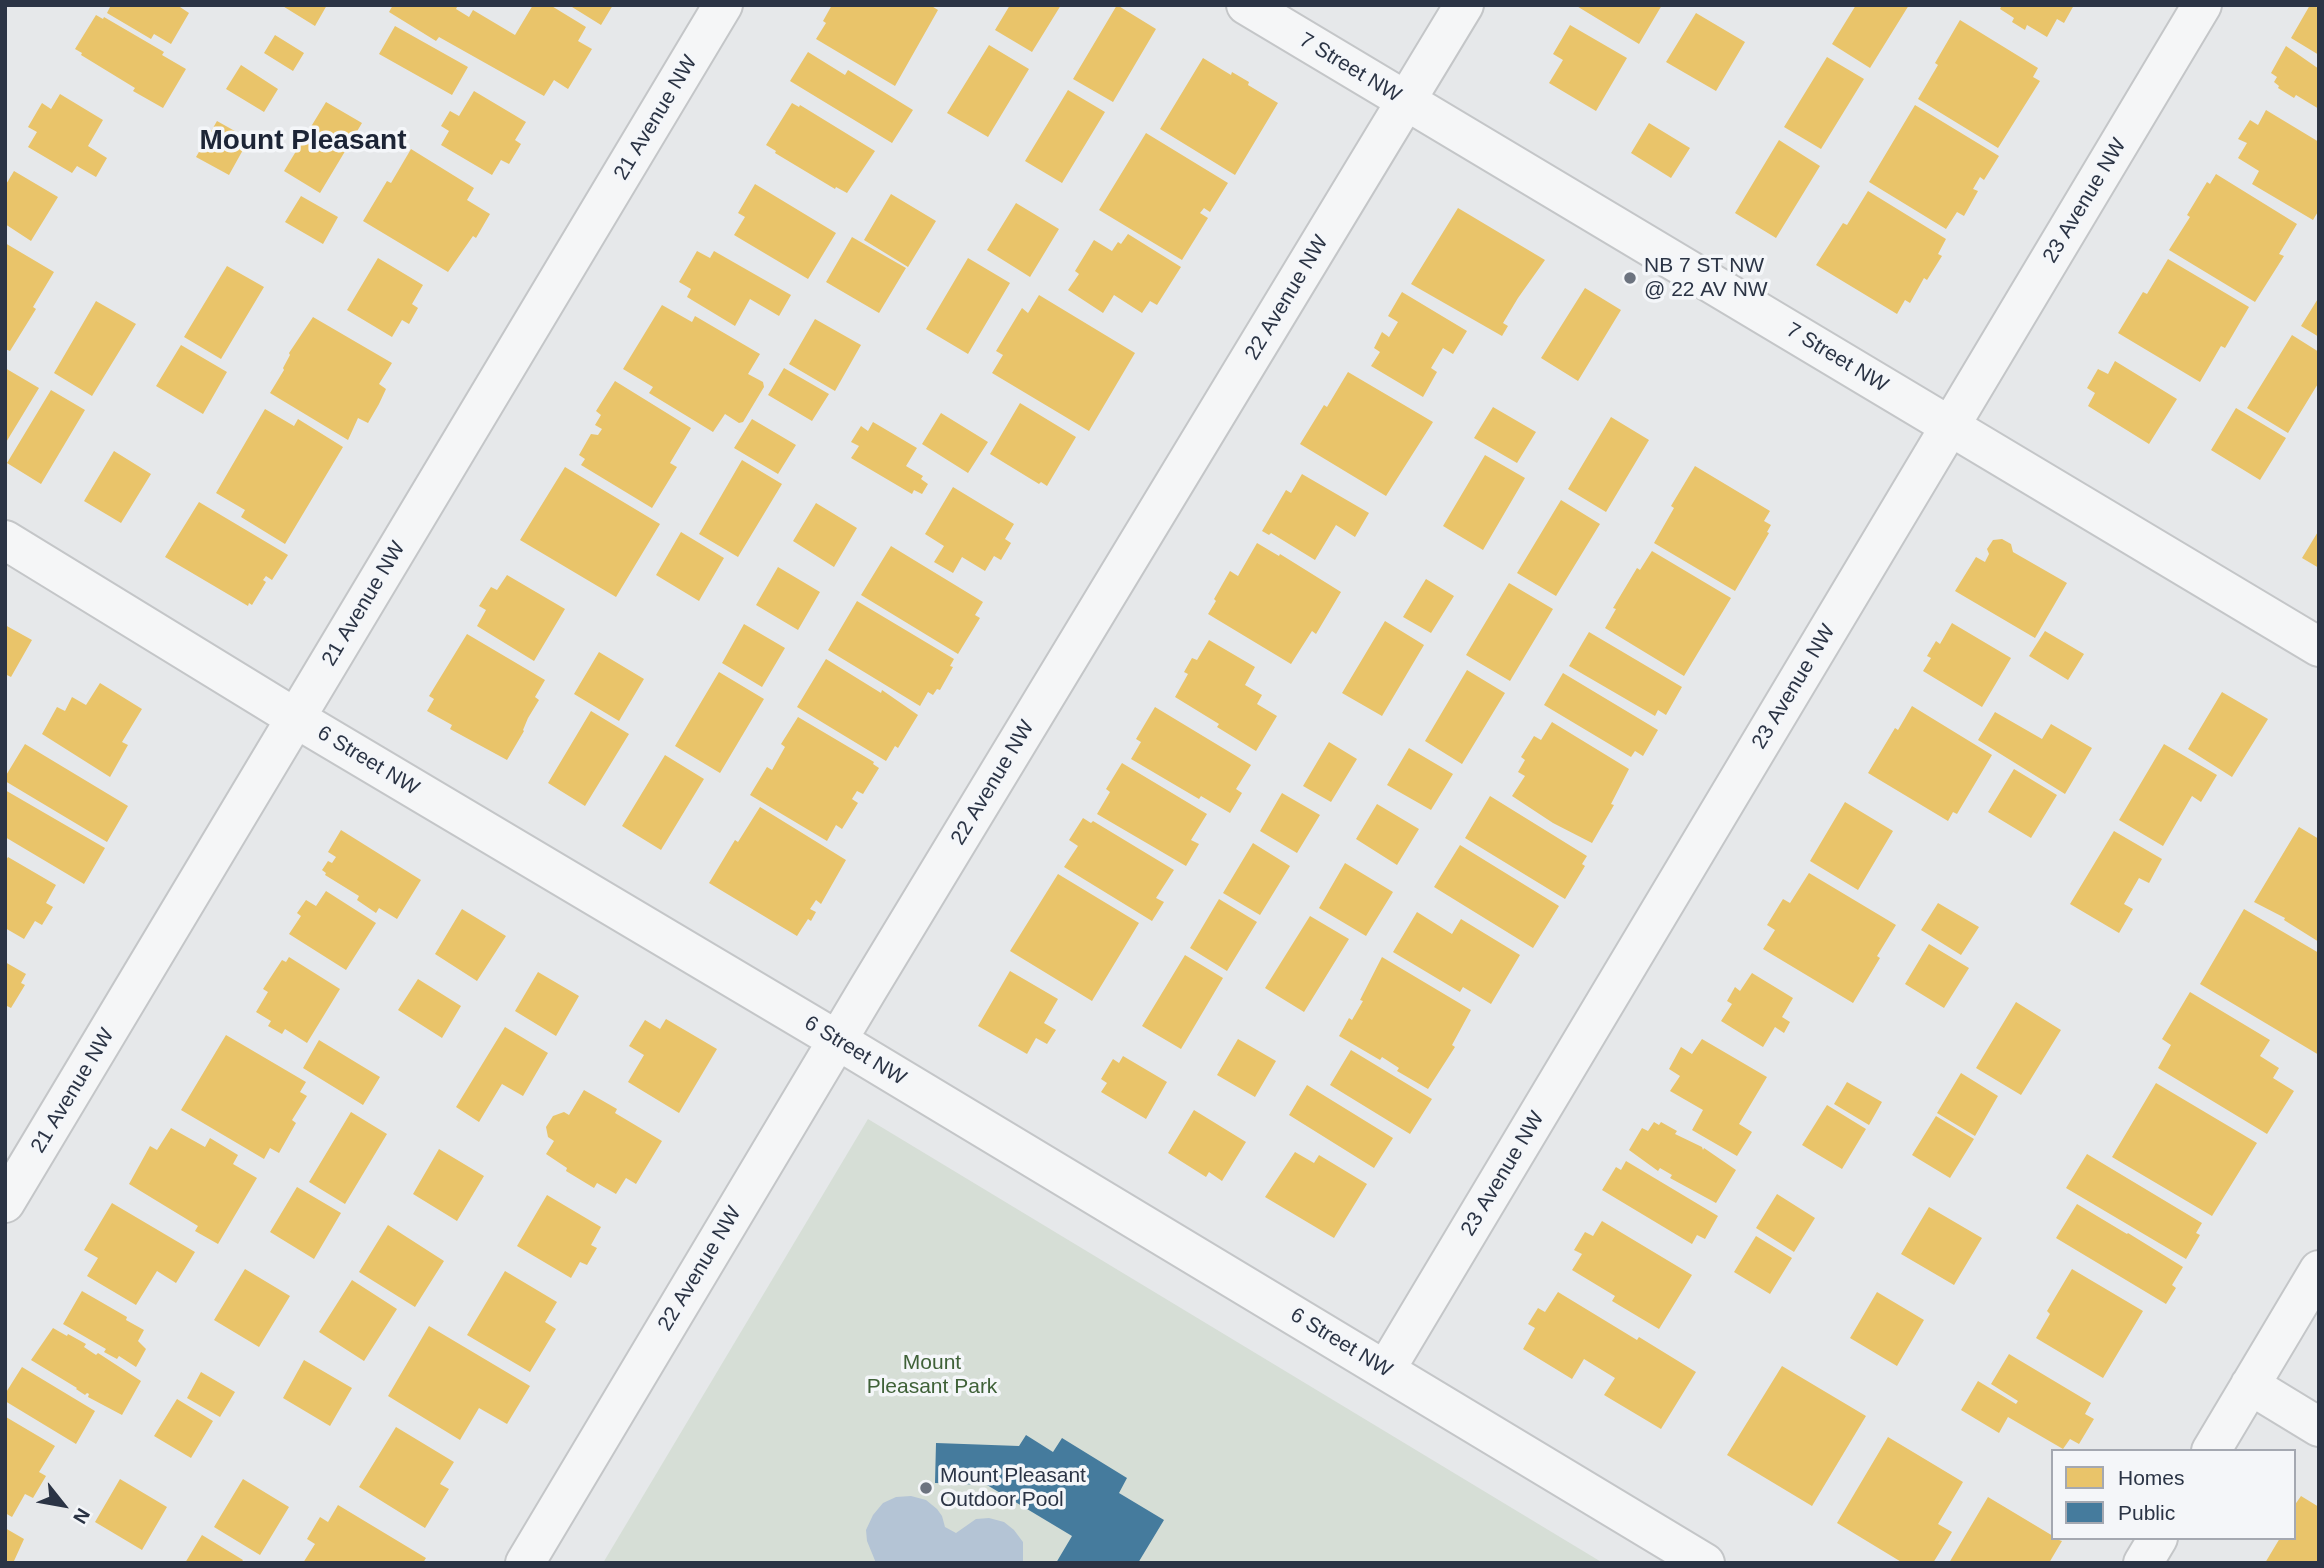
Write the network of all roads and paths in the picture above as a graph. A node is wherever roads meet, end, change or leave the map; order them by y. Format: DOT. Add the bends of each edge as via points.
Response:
graph roads {
  1 [pos="723,5"];
  2 [pos="1246,5"];
  3 [pos="1464,5"];
  4 [pos="2202,5"];
  5 [pos="1406,103"];
  6 [pos="1950,425"];
  7 [pos="5,540"];
  8 [pos="2319,647"];
  9 [pos="297,719"];
  10 [pos="837,1040"];
  11 [pos="5,1203"];
  12 [pos="2319,1270"];
  13 [pos="1386,1369"];
  14 [pos="2250,1385"];
  15 [pos="2319,1427"];
  16 [pos="2212,1449"];
  17 [pos="2157,1540"];
  18 [pos="525,1563"];
  19 [pos="1705,1563"];
  20 [pos="2143,1563"];
  1 -- 9 [label="street, 21 Avenue NW"];
  2 -- 5 [label="street, 7 Street NW"];
  3 -- 5 [label="street, 22 Avenue NW"];
  4 -- 6 [label="street, 23 Avenue NW"];
  5 -- 6 [label="street, 7 Street NW"];
  5 -- 10 [label="street, 22 Avenue NW"];
  6 -- 8 [label="street, 7 Street NW"];
  6 -- 13 [label="street, 23 Avenue NW"];
  7 -- 9 [label="street, 6 Street NW"];
  9 -- 10 [label="street, 6 Street NW"];
  9 -- 11 [label="street, 21 Avenue NW"];
  10 -- 13 [label="street, 6 Street NW"];
  10 -- 18 [label="street, 22 Avenue NW"];
  12 -- 14 [label="street"];
  13 -- 19 [label="street, 6 Street NW"];
  14 -- 15 [label="street"];
  14 -- 16 [label="street"];
  17 -- 20 [label="street"];
}
